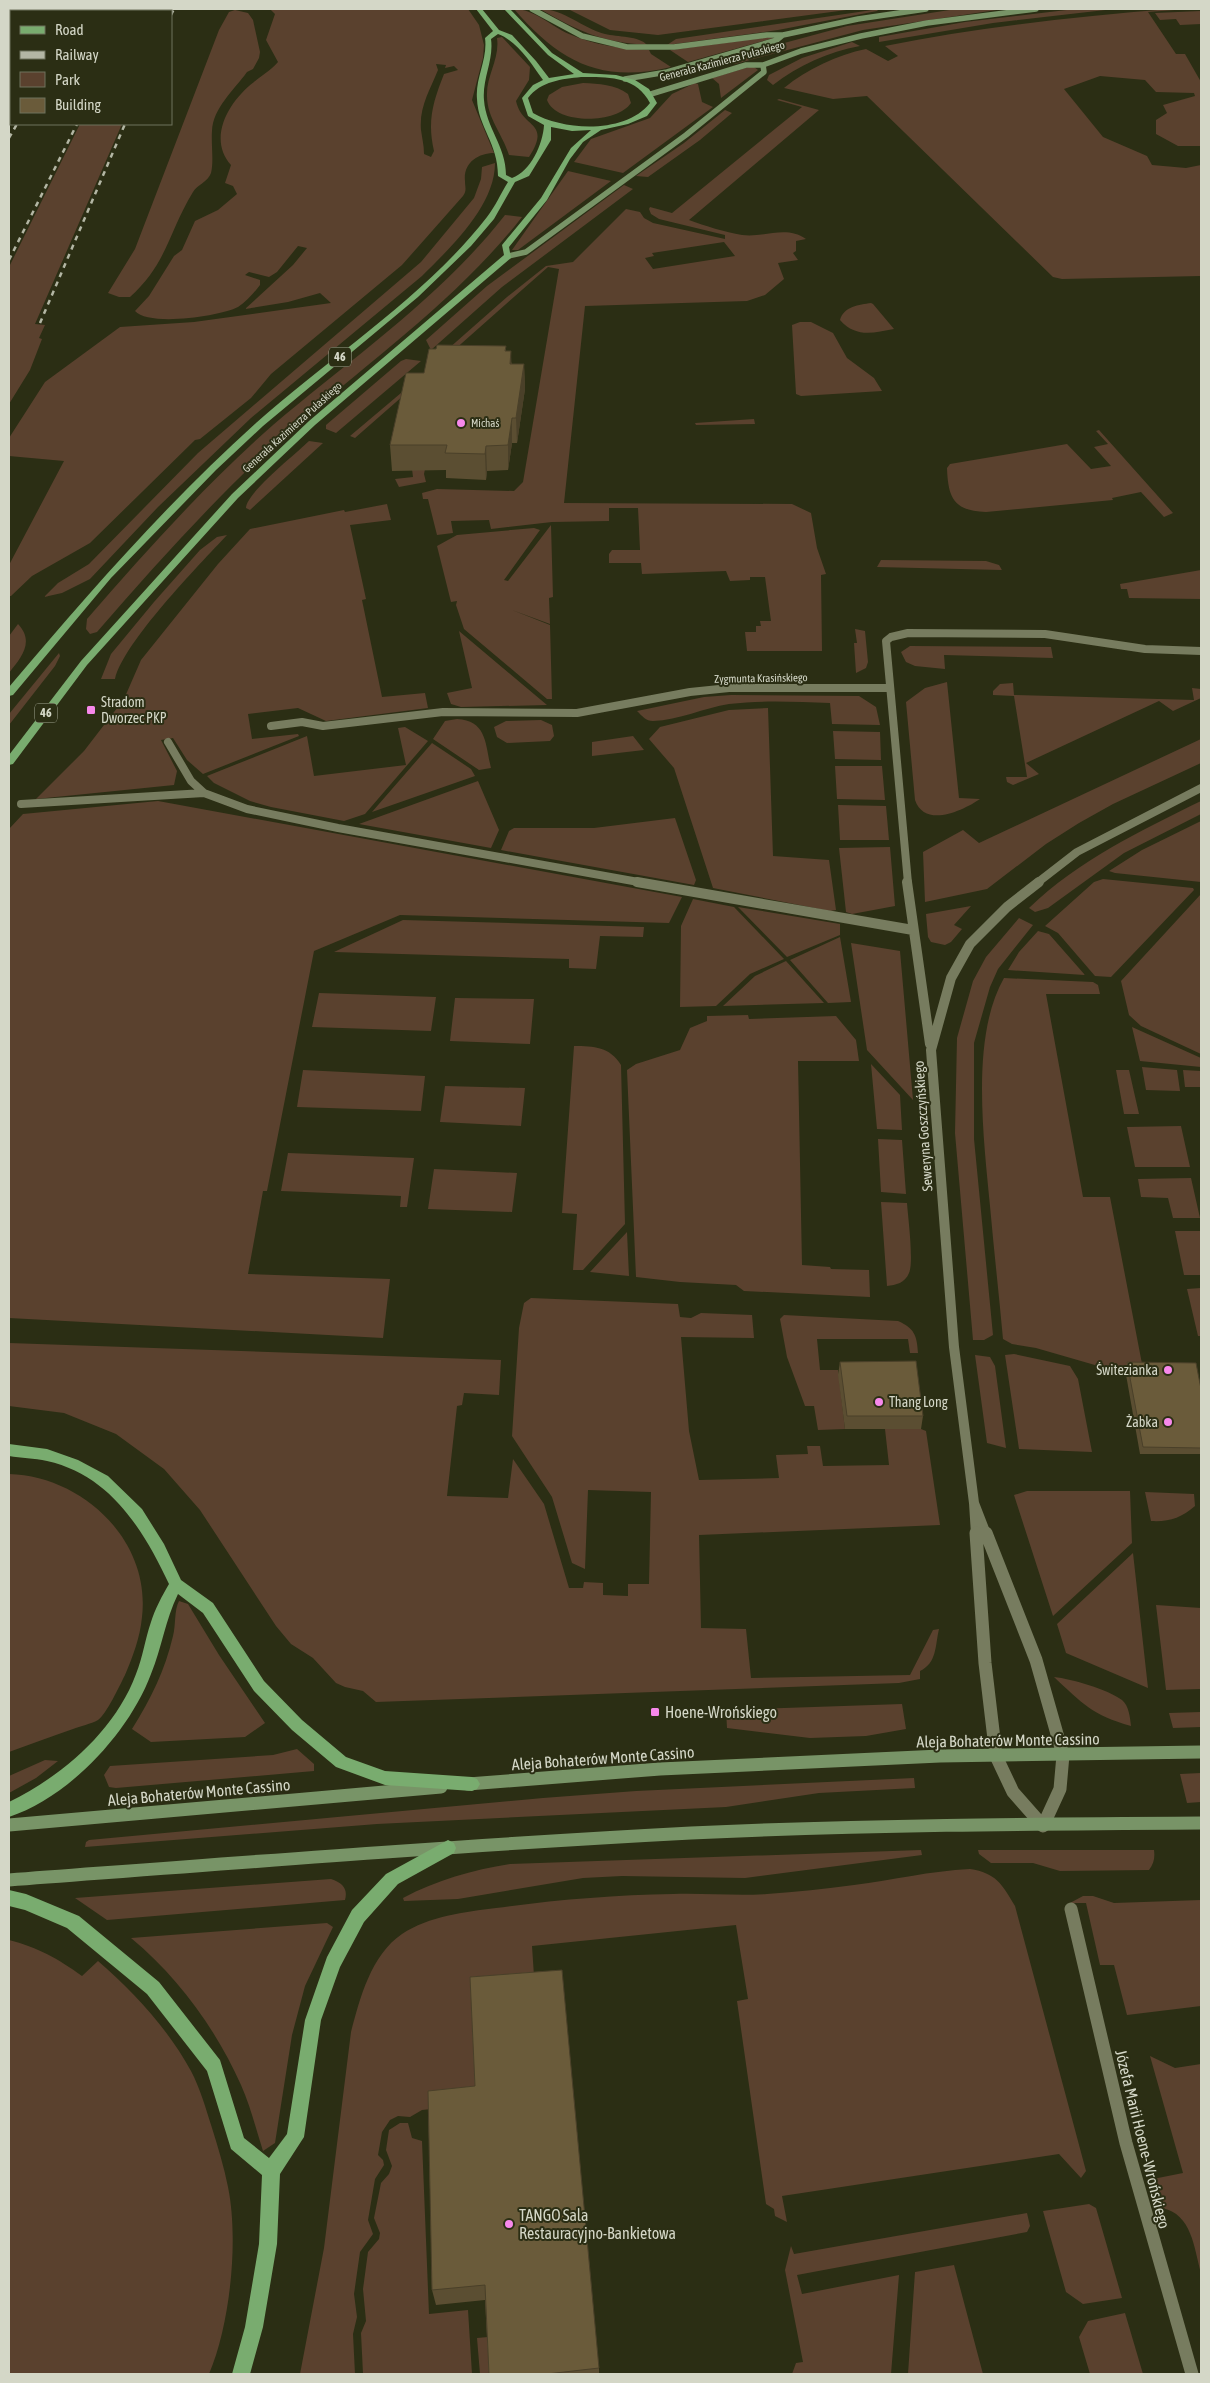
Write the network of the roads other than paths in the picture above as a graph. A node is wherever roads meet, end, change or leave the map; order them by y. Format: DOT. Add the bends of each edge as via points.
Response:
graph roads {
  1 [pos="479,9"];
  2 [pos="507,9"];
  3 [pos="532,9"];
  4 [pos="926,9"];
  5 [pos="1036,9"];
  6 [pos="896,11"];
  7 [pos="496,31"];
  8 [pos="783,36"];
  9 [pos="763,65"];
  10 [pos="582,75"];
  11 [pos="625,79"];
  12 [pos="547,82"];
  13 [pos="651,94"];
  14 [pos="548,123"];
  15 [pos="598,128"];
  16 [pos="512,182"];
  17 [pos="508,256"];
  18 [pos="1201,651"];
  19 [pos="890,688"];
  20 [pos="9,693"];
  21 [pos="271,726"];
  22 [pos="168,742"];
  23 [pos="9,762"];
  24 [pos="1201,788"];
  25 [pos="204,793"];
  26 [pos="21,804"];
  27 [pos="913,930"];
  28 [pos="931,1050"];
  29 [pos="9,1450"];
  30 [pos="974,1503"];
  31 [pos="176,1584"];
  32 [pos="1201,1752"];
  33 [pos="1063,1755"];
  34 [pos="996,1756"];
  35 [pos="472,1784"];
  36 [pos="9,1810"];
  37 [pos="1201,1823"];
  38 [pos="9,1825"];
  39 [pos="1042,1826"];
  40 [pos="448,1848"];
  41 [pos="9,1880"];
  42 [pos="9,1898"];
  43 [pos="1070,1909"];
  44 [pos="271,2171"];
  45 [pos="241,2374"];
  46 [pos="1192,2374"];
  1 -- 7 [label="main road"];
  2 -- 10 [label="main road" via="550,54"];
  3 -- 8 [label="main road" via="582,36 624,46 671,47 767,34"];
  4 -- 6 [label="main road, Generała Kazimierza Pułaskiego"];
  5 -- 9 [label="main road, Generała Kazimierza Pułaskiego" via="883,31 801,51"];
  6 -- 8 [label="main road, Generała Kazimierza Pułaskiego"];
  7 -- 12 [label="main road" via="510,36"];
  7 -- 16 [label="main road" via="488,38 489,52 480,99 500,147 502,176"];
  8 -- 11 [label="main road, Generała Kazimierza Pułaskiego" via="691,65"];
  9 -- 13 [label="main road, Generała Kazimierza Pułaskiego" via="746,65"];
  9 -- 17 [label="main road" via="764,72 686,135 526,252"];
  10 -- 11 [label="main road"];
  10 -- 12 [label="main road"];
  11 -- 13 [label="main road"];
  12 -- 14 [label="main road" via="532,89 524,103 529,112"];
  13 -- 15 [label="main road" via="653,103 644,116 628,123"];
  14 -- 15 [label="main road" via="566,128"];
  14 -- 16 [label="main road, Generała Kazimierza Pułaskiego / 46" via="547,140 525,176"];
  15 -- 17 [label="main road" via="589,132 576,147 535,210 505,247"];
  16 -- 20 [label="main road, Generała Kazimierza Pułaskiego / 46" via="491,217 432,280 260,424 157,523"];
  17 -- 23 [label="main road, Generała Kazimierza Pułaskiego / 46" via="301,433 235,496 84,664"];
  18 -- 19 [label="street" via="1145,649 1045,634 908,633 886,641"];
  19 -- 21 [label="street, Zygmunta Krasińskiego" via="729,688 576,713 444,712 323,726 302,722"];
  19 -- 27 [label="street"];
  22 -- 25 [label="street" via="191,780"];
  24 -- 28 [label="street, Seweryna Goszczyńskiego" via="1077,852 1007,907 970,944 951,978"];
  25 -- 26 [label="street"];
  25 -- 27 [label="street" via="246,809 329,826"];
  27 -- 28 [label="street"];
  28 -- 30 [label="street, Seweryna Goszczyńskiego" via="954,1347"];
  29 -- 31 [label="main road" via="47,1455 103,1480 137,1513"];
  30 -- 33 [label="street" via="1036,1660"];
  30 -- 34 [label="street" via="984,1663"];
  31 -- 35 [label="main road" via="208,1608 259,1686 297,1725 341,1762 385,1778"];
  31 -- 36 [label="main road" via="157,1624 141,1681 114,1727 61,1781"];
  32 -- 33 [label="main road, Aleja Bohaterów Monte Cassino"];
  33 -- 34 [label="main road, Aleja Bohaterów Monte Cassino"];
  33 -- 39 [label="street" via="1060,1789"];
  34 -- 35 [label="main road, Aleja Bohaterów Monte Cassino" via="660,1769"];
  34 -- 39 [label="street" via="1013,1792"];
  35 -- 38 [label="main road, Aleja Bohaterów Monte Cassino"];
  37 -- 39 [label="main road"];
  39 -- 40 [label="main road" via="949,1825 693,1833"];
  40 -- 41 [label="main road"];
  40 -- 44 [label="main road" via="392,1879 358,1916 334,1963 313,2020 295,2137"];
  42 -- 44 [label="main road" via="73,1922 153,1988 214,2066 237,2143"];
  43 -- 46 [label="street, Józefa Marii Hoene-Wrońskiego" via="1112,2091 1155,2256"];
  44 -- 45 [label="main road" via="268,2244 254,2327"];
}
